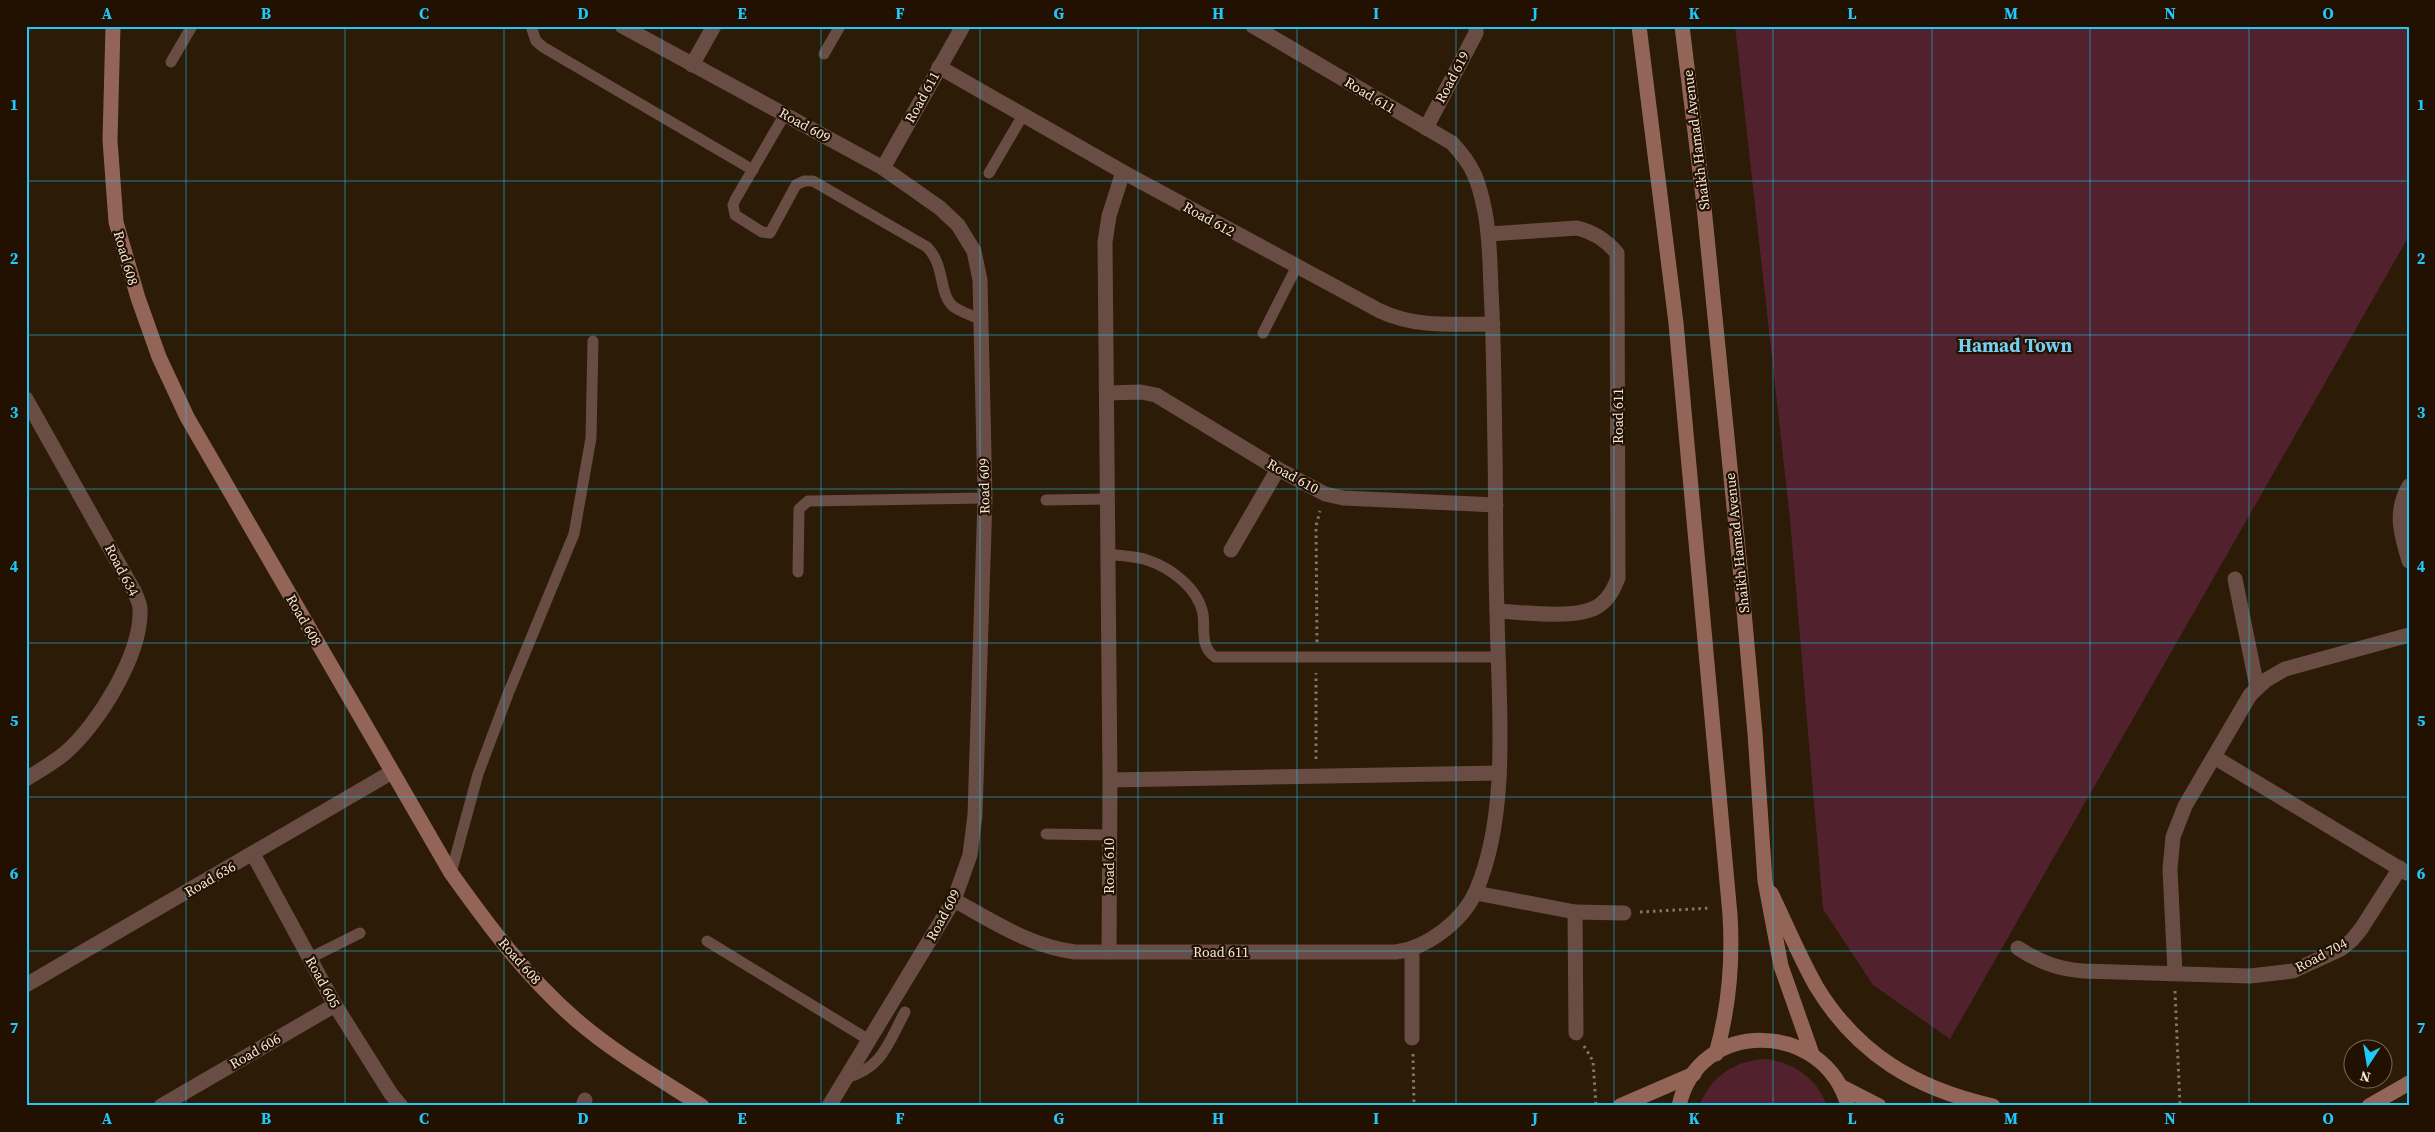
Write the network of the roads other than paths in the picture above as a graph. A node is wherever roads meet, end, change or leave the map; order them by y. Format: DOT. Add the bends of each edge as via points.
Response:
graph roads {
  1 [pos="113,26"];
  2 [pos="192,26"];
  3 [pos="531,26"];
  4 [pos="622,26"];
  5 [pos="714,26"];
  6 [pos="840,26"];
  7 [pos="962,26"];
  8 [pos="1253,26"];
  9 [pos="1476,26"];
  10 [pos="1639,26"];
  11 [pos="1682,26"];
  12 [pos="1270,30"];
  13 [pos="824,54"];
  14 [pos="171,62"];
  15 [pos="692,65"];
  16 [pos="939,67"];
  17 [pos="785,114"];
  18 [pos="1023,115"];
  19 [pos="1426,128"];
  20 [pos="883,168"];
  21 [pos="753,170"];
  22 [pos="1123,172"];
  23 [pos="989,173"];
  24 [pos="1489,234"];
  25 [pos="1297,266"];
  26 [pos="979,319"];
  27 [pos="1493,324"];
  28 [pos="1263,334"];
  29 [pos="593,341"];
  30 [pos="1107,393"];
  31 [pos="26,399"];
  32 [pos="1278,469"];
  33 [pos="2409,486"];
  34 [pos="985,498"];
  35 [pos="1108,499"];
  36 [pos="1046,500"];
  37 [pos="1496,505"];
  38 [pos="1231,550"];
  39 [pos="1108,554"];
  40 [pos="2409,561"];
  41 [pos="798,572"];
  42 [pos="2235,579"];
  43 [pos="1496,611"];
  44 [pos="2409,635"];
  45 [pos="1498,657"];
  46 [pos="2257,687"];
  47 [pos="2214,757"];
  48 [pos="392,772"];
  49 [pos="1499,772"];
  50 [pos="26,779"];
  51 [pos="1110,780"];
  52 [pos="1046,834"];
  53 [pos="1110,835"];
  54 [pos="253,854"];
  55 [pos="2405,871"];
  56 [pos="451,873"];
  57 [pos="1765,881"];
  58 [pos="1476,893"];
  59 [pos="954,900"];
  60 [pos="1575,912"];
  61 [pos="1624,913"];
  62 [pos="360,933"];
  63 [pos="707,941"];
  64 [pos="2018,948"];
  65 [pos="1412,950"];
  66 [pos="1109,952"];
  67 [pos="310,958"];
  68 [pos="2175,973"];
  69 [pos="26,985"];
  70 [pos="335,1004"];
  71 [pos="905,1012"];
  72 [pos="1576,1033"];
  73 [pos="1412,1038"];
  74 [pos="869,1040"];
  75 [pos="1716,1054"];
  76 [pos="1812,1054"];
  77 [pos="1694,1074"];
  78 [pos="846,1078"];
  79 [pos="2409,1083"];
  80 [pos="1840,1086"];
  81 [pos="179,1101"];
  82 [pos="160,1106"];
  83 [pos="401,1106"];
  84 [pos="702,1106"];
  85 [pos="829,1106"];
  86 [pos="1620,1106"];
  87 [pos="1679,1106"];
  88 [pos="1848,1106"];
  89 [pos="1879,1106"];
  90 [pos="1993,1106"];
  91 [pos="2369,1106"];
  1 -- 48 [label="main road, Road 608" via="110,140 116,222 159,357 187,417"];
  2 -- 14 [label="lane"];
  3 -- 21 [label="lane" via="536,41 543,47"];
  4 -- 15 [label="street, Road 609"];
  5 -- 15 [label="street"];
  6 -- 13 [label="lane"];
  7 -- 16 [label="street, Road 611"];
  8 -- 12 [label="street, Road 611"];
  9 -- 19 [label="street, Road 619" via="1476,33"];
  10 -- 75 [label="main road" via="1676,323 1729,906 1732,954 1726,1019"];
  11 -- 57 [label="main road, Shaikh Hamad Avenue" via="1703,197 1740,568"];
  12 -- 19 [label="street, Road 611"];
  15 -- 17 [label="street, Road 609"];
  16 -- 18 [label="street, Road 612"];
  16 -- 20 [label="street, Road 611"];
  17 -- 20 [label="street, Road 609"];
  17 -- 21 [label="lane"];
  18 -- 22 [label="street, Road 612"];
  18 -- 23 [label="lane"];
  19 -- 24 [label="street, Road 611" via="1452,144 1467,159 1475,176"];
  20 -- 26 [label="street, Road 609" via="940,208 958,225 974,250 980,280"];
  21 -- 26 [label="lane" via="733,205 739,218 762,232 770,233 796,185 813,181 927,247 938,261 949,303"];
  22 -- 25 [label="street, Road 612"];
  22 -- 30 [label="street, Road 610" via="1109,216 1105,242"];
  24 -- 27 [label="street, Road 611"];
  24 -- 43 [label="street, Road 611" via="1577,228 1595,234 1617,253 1618,578 1601,605 1582,614"];
  25 -- 27 [label="street, Road 612" via="1398,320 1419,324"];
  25 -- 28 [label="lane"];
  26 -- 34 [label="street, Road 609"];
  27 -- 37 [label="street, Road 611"];
  29 -- 56 [label="lane" via="591,438 574,534 478,774"];
  30 -- 32 [label="street, Road 610" via="1156,395"];
  30 -- 35 [label="street, Road 610"];
  31 -- 50 [label="street, Road 634" via="134,591 140,608 139,626 130,658 108,702 65,754"];
  32 -- 37 [label="street, Road 610" via="1325,494 1343,498"];
  32 -- 38 [label="street"];
  33 -- 40 [label="street" via="2399,512 2399,525"];
  34 -- 41 [label="lane" via="808,500 799,509"];
  34 -- 59 [label="street, Road 609" via="975,815 970,854"];
  35 -- 36 [label="lane"];
  35 -- 39 [label="street, Road 610"];
  37 -- 43 [label="street, Road 611"];
  39 -- 45 [label="lane" via="1148,560 1185,582 1196,596 1202,613 1205,646 1214,657"];
  39 -- 51 [label="street, Road 610"];
  42 -- 46 [label="street"];
  43 -- 45 [label="street, Road 611"];
  44 -- 46 [label="street" via="2285,669"];
  45 -- 49 [label="street, Road 611"];
  46 -- 47 [label="street"];
  47 -- 55 [label="street, Road 704"];
  47 -- 68 [label="street" via="2185,806 2173,836 2170,869"];
  48 -- 54 [label="street, Road 636"];
  48 -- 56 [label="main road, Road 608"];
  49 -- 51 [label="street"];
  49 -- 58 [label="street, Road 611" via="1489,850"];
  51 -- 53 [label="street, Road 610"];
  52 -- 53 [label="lane"];
  53 -- 66 [label="street, Road 610"];
  54 -- 67 [label="street, Road 605"];
  54 -- 69 [label="street, Road 636"];
  55 -- 68 [label="street, Road 704" via="2361,929 2341,948 2293,971 2272,974"];
  56 -- 84 [label="main road, Road 608" via="526,970 574,1018 630,1060"];
  57 -- 76 [label="main road, Shaikh Hamad Avenue" via="1781,966"];
  57 -- 90 [label="main road" via="1815,984 1859,1040 1916,1081 1961,1099"];
  58 -- 60 [label="street"];
  58 -- 65 [label="street, Road 611" via="1459,916 1436,936"];
  59 -- 66 [label="street, Road 611" via="1050,948"];
  59 -- 74 [label="street, Road 609"];
  60 -- 61 [label="street"];
  60 -- 72 [label="street"];
  62 -- 67 [label="lane"];
  63 -- 74 [label="lane"];
  64 -- 68 [label="street, Road 704" via="2042,962 2069,970"];
  65 -- 66 [label="street, Road 611"];
  65 -- 73 [label="street"];
  67 -- 70 [label="street, Road 605"];
  70 -- 81 [label="street, Road 606"];
  70 -- 83 [label="street, Road 605"];
  71 -- 78 [label="lane" via="876,1064"];
  74 -- 78 [label="street, Road 609"];
  75 -- 76 [label="main road" via="1747,1041 1764,1040 1797,1046"];
  75 -- 77 [label="main road"];
  76 -- 80 [label="main road"];
  77 -- 86 [label="main road"];
  77 -- 87 [label="main road"];
  78 -- 85 [label="street, Road 609"];
  79 -- 91 [label="main road"];
  80 -- 88 [label="main road"];
  80 -- 89 [label="main road"];
  81 -- 82 [label="street, Road 606"];
}
